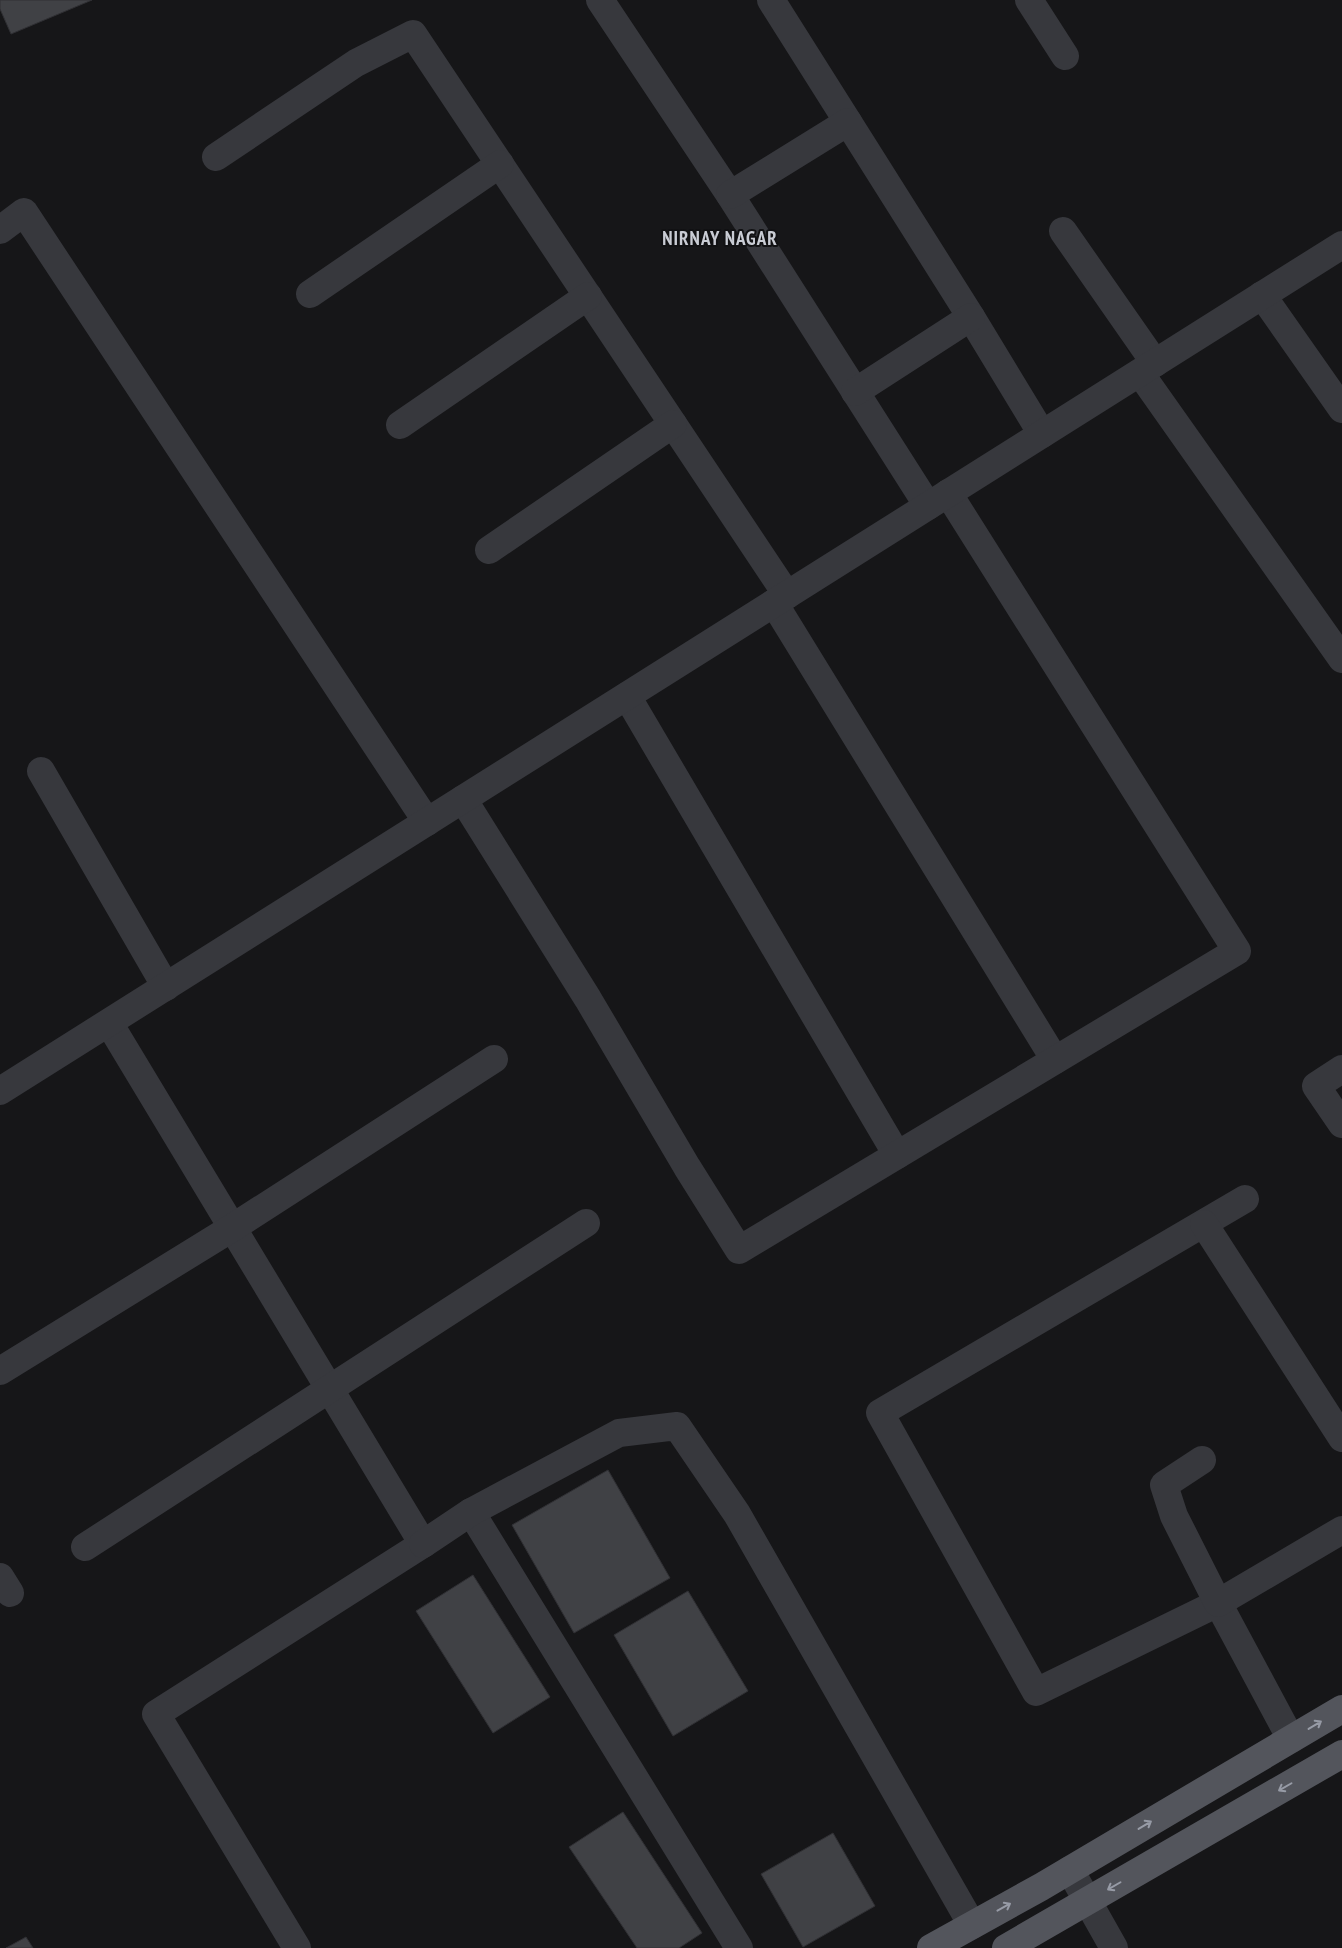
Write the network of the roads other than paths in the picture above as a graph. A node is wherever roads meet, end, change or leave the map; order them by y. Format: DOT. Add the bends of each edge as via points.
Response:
graph roads {
  1 [pos="600,0"];
  2 [pos="771,0"];
  3 [pos="1030,0"];
  4 [pos="1065,56"];
  5 [pos="848,122"];
  6 [pos="216,157"];
  7 [pos="500,164"];
  8 [pos="730,195"];
  9 [pos="0,230"];
  10 [pos="1063,231"];
  11 [pos="1342,245"];
  12 [pos="310,294"];
  13 [pos="1262,295"];
  14 [pos="588,296"];
  15 [pos="971,317"];
  16 [pos="1148,368"];
  17 [pos="855,392"];
  18 [pos="1342,409"];
  19 [pos="673,424"];
  20 [pos="400,425"];
  21 [pos="1042,434"];
  22 [pos="938,500"];
  23 [pos="488,550"];
  24 [pos="781,599"];
  25 [pos="1342,659"];
  26 [pos="627,696"];
  27 [pos="40,771"];
  28 [pos="462,799"];
  29 [pos="427,822"];
  30 [pos="166,987"];
  31 [pos="109,1023"];
  32 [pos="494,1059"];
  33 [pos="1055,1060"];
  34 [pos="1342,1069"];
  35 [pos="0,1091"];
  36 [pos="1342,1124"];
  37 [pos="897,1155"];
  38 [pos="1245,1199"];
  39 [pos="586,1223"];
  40 [pos="1204,1224"];
  41 [pos="232,1228"];
  42 [pos="0,1371"];
  43 [pos="329,1389"];
  44 [pos="1342,1438"];
  45 [pos="1202,1460"];
  46 [pos="470,1512"];
  47 [pos="1342,1530"];
  48 [pos="423,1544"];
  49 [pos="85,1547"];
  50 [pos="1218,1603"];
  51 [pos="1342,1709"];
  52 [pos="1291,1739"];
  53 [pos="1342,1754"];
  54 [pos="1070,1870"];
  55 [pos="1088,1901"];
  56 [pos="972,1925"];
  57 [pos="297,1948"];
  58 [pos="739,1948"];
  59 [pos="931,1948"];
  60 [pos="1006,1948"];
  61 [pos="1114,1948"];
  1 -- 8 [label="street"];
  2 -- 5 [label="street"];
  3 -- 4 [label="street"];
  5 -- 8 [label="street"];
  5 -- 15 [label="street"];
  6 -- 7 [label="street" via="356,63 413,34"];
  7 -- 12 [label="street"];
  7 -- 14 [label="street"];
  8 -- 17 [label="street"];
  9 -- 29 [label="street" via="24,212"];
  10 -- 16 [label="street"];
  11 -- 13 [label="street"];
  13 -- 16 [label="street"];
  13 -- 18 [label="street"];
  14 -- 19 [label="street"];
  14 -- 20 [label="street"];
  15 -- 17 [label="street"];
  15 -- 21 [label="street"];
  16 -- 21 [label="street"];
  16 -- 25 [label="street"];
  17 -- 22 [label="street"];
  19 -- 23 [label="street"];
  19 -- 24 [label="street"];
  21 -- 22 [label="street"];
  22 -- 24 [label="street"];
  22 -- 33 [label="street" via="1237,951"];
  24 -- 26 [label="street"];
  24 -- 33 [label="street"];
  26 -- 28 [label="street"];
  26 -- 37 [label="street"];
  27 -- 30 [label="street"];
  28 -- 29 [label="street"];
  28 -- 37 [label="street" via="588,999 739,1250"];
  29 -- 30 [label="street"];
  30 -- 31 [label="street"];
  31 -- 35 [label="street"];
  31 -- 41 [label="street"];
  32 -- 41 [label="street"];
  33 -- 37 [label="street"];
  34 -- 36 [label="street" via="1316,1086"];
  38 -- 40 [label="street"];
  39 -- 43 [label="street"];
  40 -- 44 [label="street"];
  40 -- 50 [label="street" via="880,1413 1036,1692"];
  41 -- 42 [label="street"];
  41 -- 43 [label="street"];
  43 -- 48 [label="street"];
  43 -- 49 [label="street"];
  45 -- 50 [label="street" via="1164,1485 1174,1516"];
  46 -- 48 [label="street"];
  46 -- 56 [label="street" via="619,1433 677,1426 738,1514"];
  46 -- 58 [label="street"];
  47 -- 50 [label="street"];
  48 -- 57 [label="street" via="156,1714"];
  50 -- 52 [label="street"];
  52 -- 51 [label="main road, one-way"];
  54 -- 52 [label="main road, one-way"];
  53 -- 55 [label="main road, one-way"];
  54 -- 55 [label="street"];
  56 -- 54 [label="main road, one-way"];
  55 -- 60 [label="main road"];
  55 -- 61 [label="street"];
  56 -- 59 [label="main road"];
}
